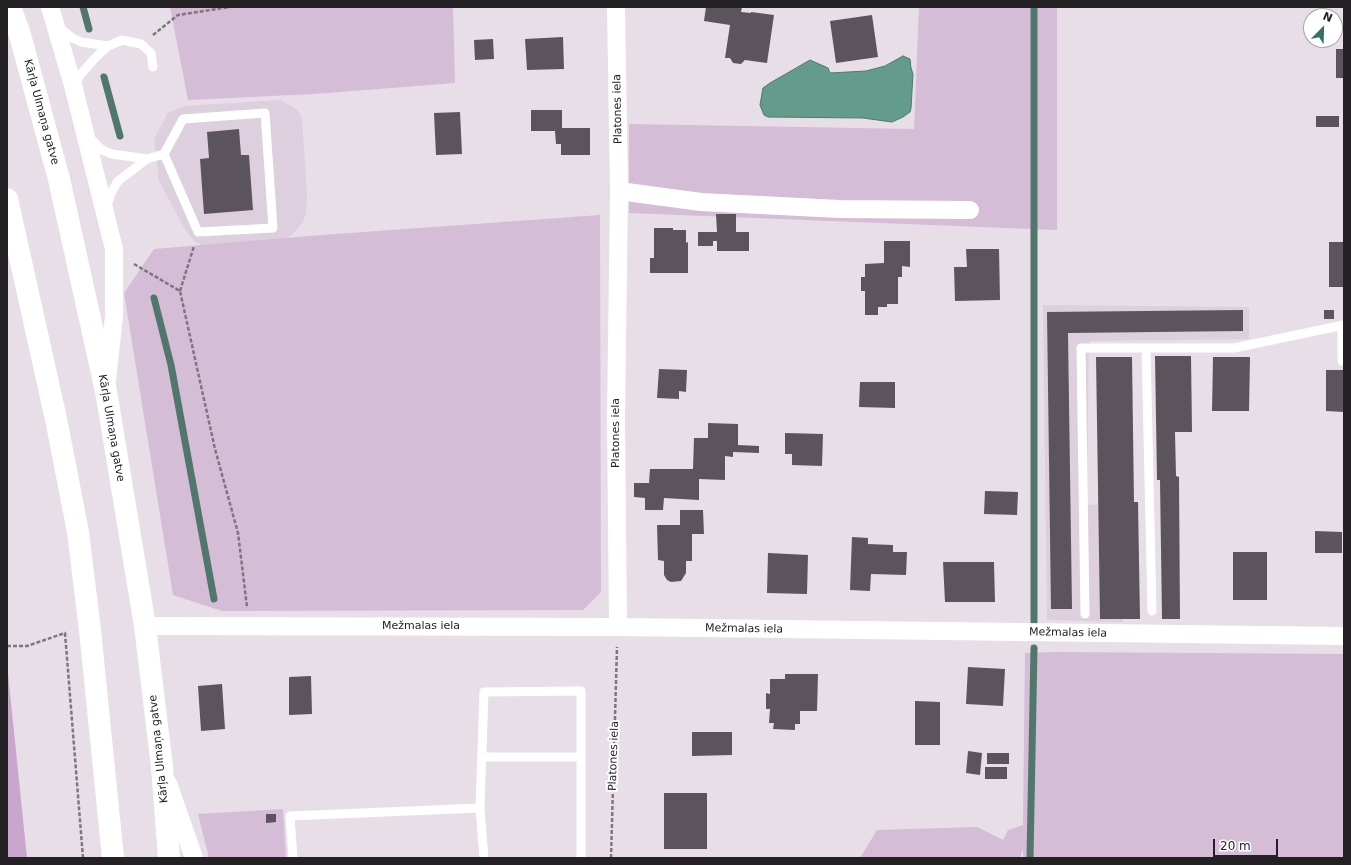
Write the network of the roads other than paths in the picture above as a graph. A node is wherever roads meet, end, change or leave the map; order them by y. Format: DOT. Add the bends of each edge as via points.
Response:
graph roads {
  1 [pos="10,7"];
  2 [pos="50,7"];
  3 [pos="616,7"];
  4 [pos="56,25"];
  5 [pos="108,46"];
  6 [pos="153,67"];
  7 [pos="74,89"];
  8 [pos="84,132"];
  9 [pos="164,154"];
  10 [pos="147,159"];
  11 [pos="619,191"];
  12 [pos="7,198"];
  13 [pos="970,210"];
  14 [pos="105,212"];
  15 [pos="1343,325"];
  16 [pos="1146,348"];
  17 [pos="1342,361"];
  18 [pos="106,391"];
  19 [pos="1152,611"];
  20 [pos="1085,614"];
  21 [pos="145,626"];
  22 [pos="618,627"];
  23 [pos="1344,636"];
  24 [pos="482,757"];
  25 [pos="581,757"];
  26 [pos="162,767"];
  27 [pos="480,808"];
  28 [pos="113,858"];
  29 [pos="169,858"];
  30 [pos="194,858"];
  31 [pos="294,858"];
  32 [pos="484,858"];
  33 [pos="581,858"];
  1 -- 18 [label="highway, Kārļa Ulmaņa gatve" via="20,34 59,179"];
  2 -- 4 [label="street"];
  3 -- 11 [label="street, Platones iela"];
  4 -- 5 [label="lane" via="81,42"];
  4 -- 7 [label="street"];
  5 -- 6 [label="lane" via="122,40 141,44 151,53"];
  5 -- 7 [label="lane" via="80,75"];
  7 -- 8 [label="street"];
  8 -- 10 [label="lane" via="102,150"];
  8 -- 14 [label="street"];
  9 -- 9 [label="lane" via="198,232 273,228 265,112 183,119"];
  9 -- 10 [label="lane"];
  10 -- 14 [label="lane" via="118,182 111,193"];
  11 -- 13 [label="street" via="701,202 840,209"];
  11 -- 22 [label="street, Platones iela" via="616,420"];
  12 -- 28 [label="highway" via="78,532"];
  14 -- 18 [label="street" via="114,249 114,316"];
  15 -- 16 [label="lane" via="1234,348"];
  15 -- 17 [label="lane"];
  16 -- 19 [label="lane"];
  16 -- 20 [label="lane" via="1081,348"];
  18 -- 21 [label="highway, Kārļa Ulmaņa gatve"];
  21 -- 22 [label="street, Mežmalas iela"];
  21 -- 26 [label="highway, Kārļa Ulmaņa gatve"];
  22 -- 23 [label="street, Mežmalas iela"];
  24 -- 25 [label="lane"];
  24 -- 25 [label="lane" via="484,692 573,691 581,691"];
  24 -- 27 [label="lane"];
  25 -- 33 [label="lane"];
  26 -- 29 [label="highway, Kārļa Ulmaņa gatve"];
  26 -- 30 [label="street"];
  27 -- 31 [label="lane" via="290,816"];
  27 -- 32 [label="lane"];
}
